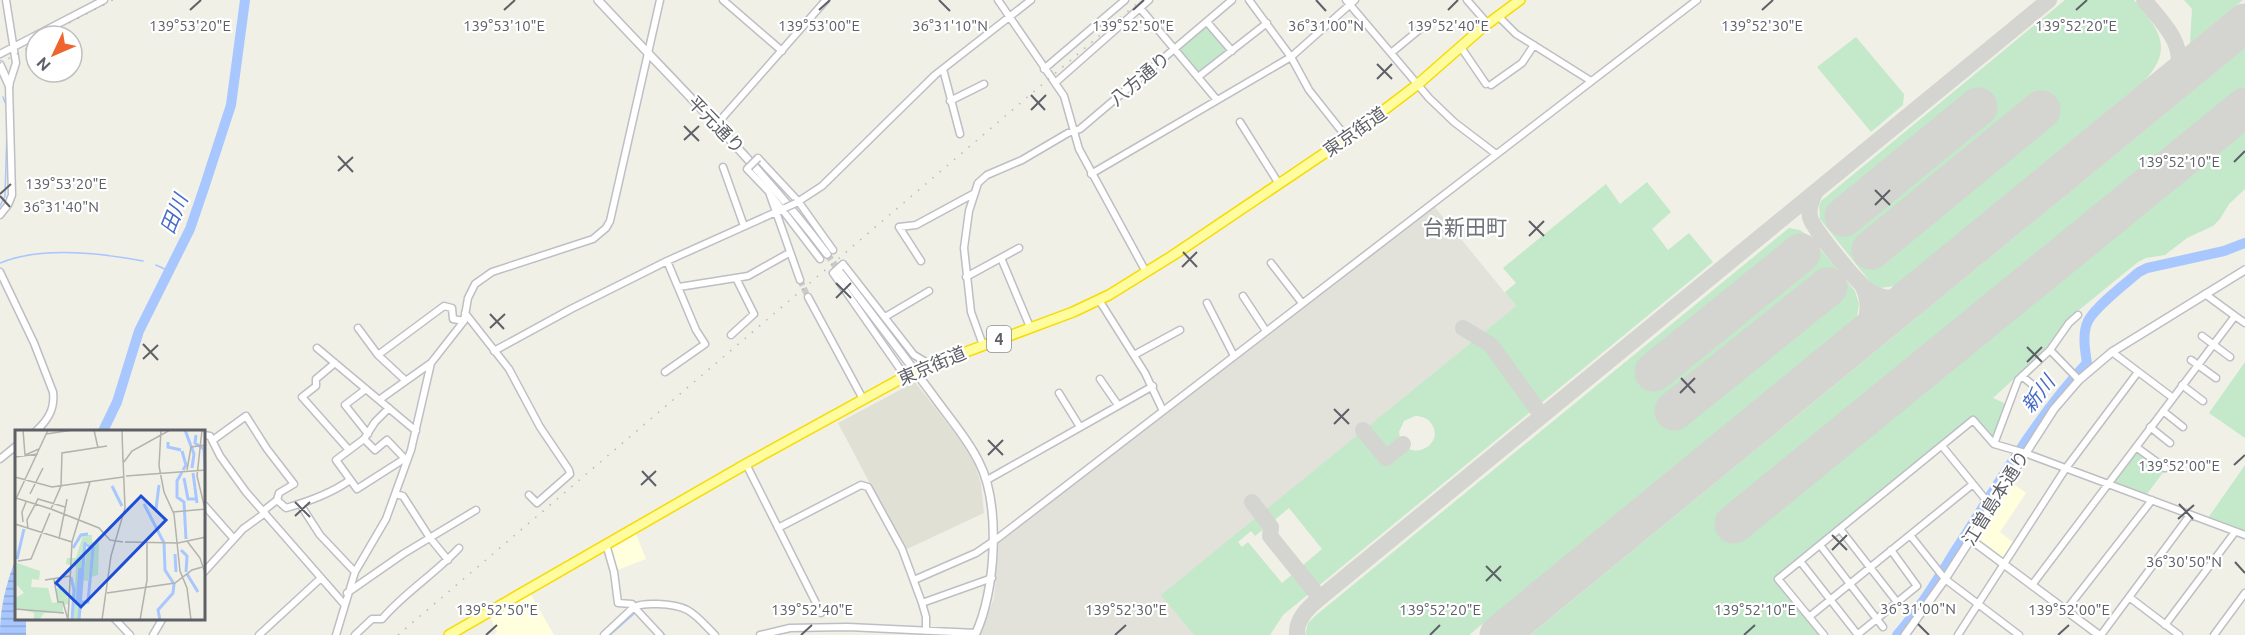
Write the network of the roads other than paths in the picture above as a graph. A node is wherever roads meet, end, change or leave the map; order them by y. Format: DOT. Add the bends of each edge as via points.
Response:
graph roads {
  1 [pos="6,0"];
  2 [pos="104,0"];
  3 [pos="598,0"];
  4 [pos="660,0"];
  5 [pos="723,0"];
  6 [pos="826,0"];
  7 [pos="998,0"];
  8 [pos="1031,0"];
  9 [pos="1125,0"];
  10 [pos="1149,0"];
  11 [pos="1232,0"];
  12 [pos="1250,0"];
  13 [pos="1467,0"];
  14 [pos="1520,0"];
  15 [pos="1697,0"];
  16 [pos="1350,1"];
  17 [pos="1140,8"];
  18 [pos="1498,16"];
  19 [pos="1011,17"];
  20 [pos="1207,21"];
  21 [pos="1266,23"];
  22 [pos="1487,23"];
  23 [pos="1425,25"];
  24 [pos="1534,45"];
  25 [pos="1460,46"];
  26 [pos="14,47"];
  27 [pos="1174,49"];
  28 [pos="782,51"];
  29 [pos="1232,51"];
  30 [pos="647,53"];
  31 [pos="1391,53"];
  32 [pos="0,54"];
  33 [pos="1291,57"];
  34 [pos="0,65"];
  35 [pos="943,69"];
  36 [pos="1044,69"];
  37 [pos="1198,77"];
  38 [pos="1591,81"];
  39 [pos="1055,83"];
  40 [pos="984,84"];
  41 [pos="1417,84"];
  42 [pos="9,85"];
  43 [pos="1217,100"];
  44 [pos="950,101"];
  45 [pos="1240,122"];
  46 [pos="716,125"];
  47 [pos="1074,132"];
  48 [pos="960,134"];
  49 [pos="1347,138"];
  50 [pos="1496,154"];
  51 [pos="723,167"];
  52 [pos="1091,174"];
  53 [pos="1279,184"];
  54 [pos="769,192"];
  55 [pos="975,193"];
  56 [pos="797,202"];
  57 [pos="784,208"];
  58 [pos="775,213"];
  59 [pos="0,215"];
  60 [pos="744,226"];
  61 [pos="1020,248"];
  62 [pos="789,253"];
  63 [pos="827,254"];
  64 [pos="1001,258"];
  65 [pos="667,261"];
  66 [pos="921,261"];
  67 [pos="1271,263"];
  68 [pos="2245,270"];
  69 [pos="839,271"];
  70 [pos="0,272"];
  71 [pos="1146,272"];
  72 [pos="966,277"];
  73 [pos="737,279"];
  74 [pos="800,280"];
  75 [pos="678,287"];
  76 [pos="929,291"];
  77 [pos="2205,294"];
  78 [pos="1243,296"];
  79 [pos="808,297"];
  80 [pos="1099,300"];
  81 [pos="1207,303"];
  82 [pos="1302,303"];
  83 [pos="465,312"];
  84 [pos="2078,315"];
  85 [pos="2235,316"];
  86 [pos="885,317"];
  87 [pos="464,321"];
  88 [pos="2245,323"];
  89 [pos="1030,327"];
  90 [pos="358,328"];
  91 [pos="1180,330"];
  92 [pos="1266,331"];
  93 [pos="731,335"];
  94 [pos="2202,336"];
  95 [pos="2213,344"];
  96 [pos="983,345"];
  97 [pos="317,348"];
  98 [pos="2050,350"];
  99 [pos="494,351"];
  100 [pos="2112,352"];
  101 [pos="378,355"];
  102 [pos="1134,355"];
  103 [pos="1234,356"];
  104 [pos="2230,357"];
  105 [pos="2191,360"];
  106 [pos="335,363"];
  107 [pos="431,363"];
  108 [pos="2198,364"];
  109 [pos="931,365"];
  110 [pos="915,371"];
  111 [pos="665,372"];
  112 [pos="2138,372"];
  113 [pos="905,376"];
  114 [pos="2022,376"];
  115 [pos="2216,378"];
  116 [pos="1100,379"];
  117 [pos="2079,380"];
  118 [pos="406,381"];
  119 [pos="2182,385"];
  120 [pos="1153,386"];
  121 [pos="366,389"];
  122 [pos="1059,393"];
  123 [pos="2173,398"];
  124 [pos="863,399"];
  125 [pos="2036,399"];
  126 [pos="379,400"];
  127 [pos="2203,401"];
  128 [pos="1118,405"];
  129 [pos="389,408"];
  130 [pos="1163,411"];
  131 [pos="2163,411"];
  132 [pos="1080,427"];
  133 [pos="2183,427"];
  134 [pos="2150,428"];
  135 [pos="37,430"];
  136 [pos="416,431"];
  137 [pos="206,434"];
  138 [pos="366,437"];
  139 [pos="213,440"];
  140 [pos="2170,443"];
  141 [pos="1994,444"];
  142 [pos="1942,446"];
  143 [pos="15,447"];
  144 [pos="2136,447"];
  145 [pos="349,450"];
  146 [pos="2025,453"];
  147 [pos="0,459"];
  148 [pos="406,460"];
  149 [pos="746,464"];
  150 [pos="2066,468"];
  151 [pos="2165,468"];
  152 [pos="350,480"];
  153 [pos="987,480"];
  154 [pos="1973,484"];
  155 [pos="2107,484"];
  156 [pos="395,494"];
  157 [pos="529,495"];
  158 [pos="278,500"];
  159 [pos="2152,500"];
  160 [pos="300,504"];
  161 [pos="1993,504"];
  162 [pos="206,507"];
  163 [pos="476,510"];
  164 [pos="264,512"];
  165 [pos="2190,515"];
  166 [pos="778,528"];
  167 [pos="1840,529"];
  168 [pos="2235,532"];
  169 [pos="1910,535"];
  170 [pos="2245,536"];
  171 [pos="430,538"];
  172 [pos="234,539"];
  173 [pos="1970,539"];
  174 [pos="992,542"];
  175 [pos="606,544"];
  176 [pos="1820,545"];
  177 [pos="459,548"];
  178 [pos="1891,550"];
  179 [pos="448,560"];
  180 [pos="1800,561"];
  181 [pos="2004,564"];
  182 [pos="1870,567"];
  183 [pos="206,570"];
  184 [pos="355,572"];
  185 [pos="321,578"];
  186 [pos="992,578"];
  187 [pos="1945,579"];
  188 [pos="914,580"];
  189 [pos="1850,584"];
  190 [pos="2032,585"];
  191 [pos="2245,593"];
  192 [pos="347,594"];
  193 [pos="2129,597"];
  194 [pos="1830,600"];
  195 [pos="1898,602"];
  196 [pos="922,603"];
  197 [pos="344,604"];
  198 [pos="1979,605"];
  199 [pos="634,607"];
  200 [pos="2066,610"];
  201 [pos="821,613"];
  202 [pos="1809,617"];
  203 [pos="1877,619"];
  204 [pos="116,620"];
  205 [pos="162,620"];
  206 [pos="2165,625"];
  207 [pos="1883,627"];
  208 [pos="926,631"];
  209 [pos="976,634"];
  210 [pos="130,635"];
  211 [pos="153,635"];
  212 [pos="259,635"];
  213 [pos="336,635"];
  214 [pos="355,635"];
  215 [pos="449,635"];
  216 [pos="604,635"];
  217 [pos="660,635"];
  218 [pos="716,635"];
  219 [pos="760,635"];
  220 [pos="1824,635"];
  221 [pos="1857,635"];
  222 [pos="1905,635"];
  223 [pos="1958,635"];
  224 [pos="2019,635"];
  225 [pos="2100,635"];
  226 [pos="2179,635"];
  227 [pos="2214,635"];
  1 -- 26 [label="street"];
  2 -- 26 [label="street"];
  3 -- 30 [label="street, 平元通り"];
  4 -- 30 [label="street"];
  5 -- 28 [label="street"];
  6 -- 28 [label="street"];
  7 -- 19 [label="street"];
  8 -- 19 [label="street"];
  9 -- 36 [label="street"];
  10 -- 17 [label="street"];
  11 -- 20 [label="street, 八方通り"];
  12 -- 21 [label="street"];
  13 -- 22 [label="street"];
  14 -- 18 [label="highway, 東京街道 / 4"];
  15 -- 38 [label="street"];
  16 -- 31 [label="street"];
  16 -- 33 [label="street"];
  17 -- 27 [label="street"];
  17 -- 39 [label="street"];
  18 -- 22 [label="highway, 東京街道 / 4"];
  18 -- 24 [label="street"];
  19 -- 35 [label="street"];
  19 -- 36 [label="street"];
  20 -- 27 [label="street, 八方通り"];
  20 -- 29 [label="street"];
  21 -- 29 [label="street"];
  21 -- 33 [label="street"];
  22 -- 25 [label="highway, 東京街道 / 4"];
  23 -- 31 [label="street"];
  24 -- 25 [label="street" via="1522,63 1488,85"];
  24 -- 38 [label="street"];
  25 -- 41 [label="highway, 東京街道 / 4"];
  26 -- 32 [label="street"];
  26 -- 42 [label="street" via="16,63"];
  27 -- 37 [label="street"];
  27 -- 47 [label="street, 八方通り"];
  28 -- 46 [label="street"];
  29 -- 37 [label="street"];
  30 -- 46 [label="street, 平元通り"];
  30 -- 83 [label="street" via="606,228 593,239 492,272 475,284"];
  31 -- 41 [label="street"];
  33 -- 43 [label="street"];
  33 -- 49 [label="street" via="1309,90"];
  34 -- 42 [label="street"];
  35 -- 44 [label="street"];
  35 -- 56 [label="street" via="822,186"];
  36 -- 39 [label="street"];
  37 -- 43 [label="street"];
  38 -- 50 [label="street"];
  39 -- 47 [label="street" via="1064,96"];
  40 -- 44 [label="street"];
  41 -- 49 [label="highway, 東京街道 / 4"];
  41 -- 50 [label="street" via="1454,122"];
  42 -- 59 [label="street" via="12,195"];
  43 -- 52 [label="street"];
  44 -- 48 [label="street"];
  45 -- 53 [label="street"];
  46 -- 63 [label="street, 平元通り"];
  47 -- 52 [label="street"];
  47 -- 55 [label="street, 八方通り" via="987,175 978,183"];
  49 -- 53 [label="highway, 東京街道 / 4"];
  50 -- 82 [label="street"];
  51 -- 60 [label="street"];
  52 -- 71 [label="street"];
  53 -- 71 [label="highway, 東京街道 / 4"];
  54 -- 56 [label="street, bridge" via="747,169 758,158"];
  54 -- 57 [label="street"];
  54 -- 58 [label="street"];
  55 -- 66 [label="street" via="916,225 899,227"];
  55 -- 72 [label="street" via="964,248"];
  56 -- 57 [label="street, bridge"];
  56 -- 63 [label="street"];
  57 -- 58 [label="street"];
  57 -- 63 [label="street"];
  58 -- 60 [label="street"];
  58 -- 62 [label="street"];
  60 -- 65 [label="street"];
  61 -- 64 [label="street"];
  62 -- 73 [label="street"];
  62 -- 74 [label="street"];
  64 -- 72 [label="street"];
  64 -- 89 [label="street"];
  65 -- 75 [label="street"];
  65 -- 99 [label="street"];
  67 -- 82 [label="street"];
  68 -- 77 [label="street, 江曽島本通り"];
  69 -- 110 [label="street"];
  70 -- 135 [label="street" via="53,392 50,416"];
  71 -- 80 [label="highway, 東京街道 / 4"];
  72 -- 96 [label="street" via="971,312"];
  73 -- 75 [label="street"];
  73 -- 93 [label="street" via="754,314"];
  75 -- 111 [label="street" via="705,344"];
  76 -- 86 [label="street"];
  77 -- 85 [label="street"];
  77 -- 100 [label="street, 江曽島本通り"];
  78 -- 92 [label="street"];
  79 -- 124 [label="street"];
  80 -- 89 [label="highway, 東京街道 / 4"];
  80 -- 102 [label="street"];
  81 -- 103 [label="street"];
  82 -- 92 [label="street"];
  83 -- 87 [label="street"];
  83 -- 99 [label="street"];
  84 -- 98 [label="street"];
  85 -- 88 [label="street"];
  85 -- 95 [label="street"];
  86 -- 109 [label="street" via="914,355"];
  86 -- 113 [label="street" via="843,264 833,273"];
  87 -- 101 [label="street" via="453,319 452,308 444,306"];
  87 -- 107 [label="street"];
  89 -- 96 [label="highway, 東京街道 / 4"];
  90 -- 101 [label="street"];
  91 -- 102 [label="street"];
  92 -- 103 [label="street"];
  94 -- 95 [label="street"];
  95 -- 104 [label="street"];
  95 -- 108 [label="street"];
  96 -- 109 [label="highway, 東京街道 / 4"];
  97 -- 106 [label="street"];
  98 -- 114 [label="street"];
  98 -- 117 [label="street"];
  99 -- 157 [label="street" via="509,369 570,474 537,503"];
  100 -- 112 [label="street"];
  100 -- 117 [label="street, 江曽島本通り"];
  101 -- 118 [label="street"];
  102 -- 120 [label="street"];
  103 -- 130 [label="street"];
  105 -- 108 [label="street"];
  106 -- 121 [label="street"];
  106 -- 145 [label="street" via="302,397"];
  107 -- 118 [label="street"];
  107 -- 136 [label="street"];
  108 -- 115 [label="street"];
  108 -- 119 [label="street"];
  109 -- 110 [label="highway, 東京街道 / 4"];
  110 -- 113 [label="highway, 東京街道 / 4"];
  110 -- 153 [label="street" via="971,447"];
  112 -- 123 [label="street"];
  112 -- 150 [label="street"];
  113 -- 124 [label="highway, 東京街道 / 4"];
  114 -- 125 [label="street" via="2041,392"];
  114 -- 141 [label="street"];
  116 -- 128 [label="street"];
  117 -- 146 [label="street, 江曽島本通り"];
  118 -- 126 [label="street"];
  119 -- 123 [label="street"];
  119 -- 127 [label="street"];
  120 -- 128 [label="street"];
  120 -- 130 [label="street"];
  121 -- 126 [label="street"];
  121 -- 138 [label="street" via="345,405"];
  122 -- 132 [label="street"];
  123 -- 131 [label="street"];
  124 -- 149 [label="highway, 東京街道 / 4"];
  126 -- 129 [label="street"];
  128 -- 132 [label="street"];
  129 -- 136 [label="street"];
  129 -- 138 [label="street"];
  130 -- 174 [label="street"];
  131 -- 133 [label="street"];
  131 -- 134 [label="street"];
  132 -- 153 [label="street"];
  134 -- 140 [label="street"];
  134 -- 144 [label="street"];
  136 -- 148 [label="street"];
  137 -- 139 [label="street"];
  138 -- 145 [label="street"];
  138 -- 148 [label="street" via="375,450 387,440"];
  139 -- 158 [label="street" via="246,416 294,484 279,493"];
  139 -- 164 [label="street" via="220,456"];
  141 -- 142 [label="street" via="1973,420"];
  141 -- 146 [label="street"];
  142 -- 154 [label="street"];
  142 -- 167 [label="street"];
  143 -- 147 [label="street"];
  144 -- 151 [label="street"];
  144 -- 155 [label="street"];
  145 -- 152 [label="street" via="336,460"];
  146 -- 150 [label="street"];
  146 -- 161 [label="street, 江曽島本通り"];
  148 -- 152 [label="street" via="357,489"];
  148 -- 156 [label="street"];
  149 -- 166 [label="street"];
  149 -- 175 [label="highway, 東京街道 / 4"];
  150 -- 155 [label="street"];
  150 -- 181 [label="street"];
  152 -- 160 [label="street"];
  153 -- 174 [label="street"];
  154 -- 161 [label="street"];
  154 -- 169 [label="street"];
  155 -- 159 [label="street"];
  155 -- 190 [label="street"];
  156 -- 171 [label="street" via="404,496"];
  156 -- 184 [label="street" via="386,519"];
  158 -- 160 [label="street" via="286,508"];
  158 -- 164 [label="street"];
  159 -- 165 [label="street"];
  159 -- 200 [label="street"];
  160 -- 184 [label="street" via="320,535"];
  161 -- 173 [label="street, 江曽島本通り"];
  162 -- 172 [label="street"];
  163 -- 171 [label="street"];
  164 -- 172 [label="street"];
  164 -- 185 [label="street"];
  165 -- 168 [label="street"];
  165 -- 193 [label="street"];
  166 -- 188 [label="street" via="861,485 868,487"];
  166 -- 201 [label="street"];
  167 -- 176 [label="street"];
  167 -- 182 [label="street"];
  168 -- 170 [label="street"];
  168 -- 206 [label="street"];
  169 -- 178 [label="street"];
  169 -- 187 [label="street"];
  171 -- 179 [label="street"];
  171 -- 192 [label="street"];
  172 -- 183 [label="street"];
  173 -- 181 [label="street"];
  173 -- 187 [label="street, 江曽島本通り"];
  174 -- 186 [label="street"];
  174 -- 188 [label="street"];
  175 -- 199 [label="street" via="618,603"];
  175 -- 215 [label="highway, 東京街道 / 4"];
  176 -- 180 [label="street"];
  176 -- 189 [label="street"];
  177 -- 179 [label="street"];
  178 -- 182 [label="street"];
  178 -- 195 [label="street" via="1917,586"];
  179 -- 214 [label="street" via="382,618 372,619"];
  180 -- 194 [label="street"];
  180 -- 202 [label="street" via="1778,579"];
  181 -- 190 [label="street"];
  181 -- 198 [label="street"];
  182 -- 189 [label="street"];
  182 -- 195 [label="street"];
  184 -- 192 [label="street"];
  185 -- 197 [label="street"];
  185 -- 212 [label="street"];
  186 -- 196 [label="street"];
  186 -- 209 [label="street"];
  187 -- 198 [label="street"];
  187 -- 222 [label="street, 江曽島本通り"];
  188 -- 196 [label="street"];
  189 -- 194 [label="street"];
  189 -- 203 [label="street"];
  190 -- 200 [label="street"];
  191 -- 227 [label="street"];
  192 -- 197 [label="street"];
  193 -- 206 [label="street"];
  193 -- 225 [label="street"];
  194 -- 202 [label="street"];
  194 -- 221 [label="street"];
  195 -- 203 [label="street"];
  196 -- 208 [label="street"];
  197 -- 213 [label="street"];
  198 -- 223 [label="street"];
  198 -- 224 [label="street"];
  199 -- 216 [label="street"];
  199 -- 217 [label="street"];
  199 -- 218 [label="street" via="676,604 688,608"];
  200 -- 225 [label="street"];
  202 -- 220 [label="street"];
  203 -- 207 [label="street"];
  203 -- 221 [label="street"];
  204 -- 210 [label="street"];
  205 -- 211 [label="street"];
  206 -- 226 [label="street"];
  208 -- 209 [label="street"];
  208 -- 219 [label="street" via="790,628"];
}
